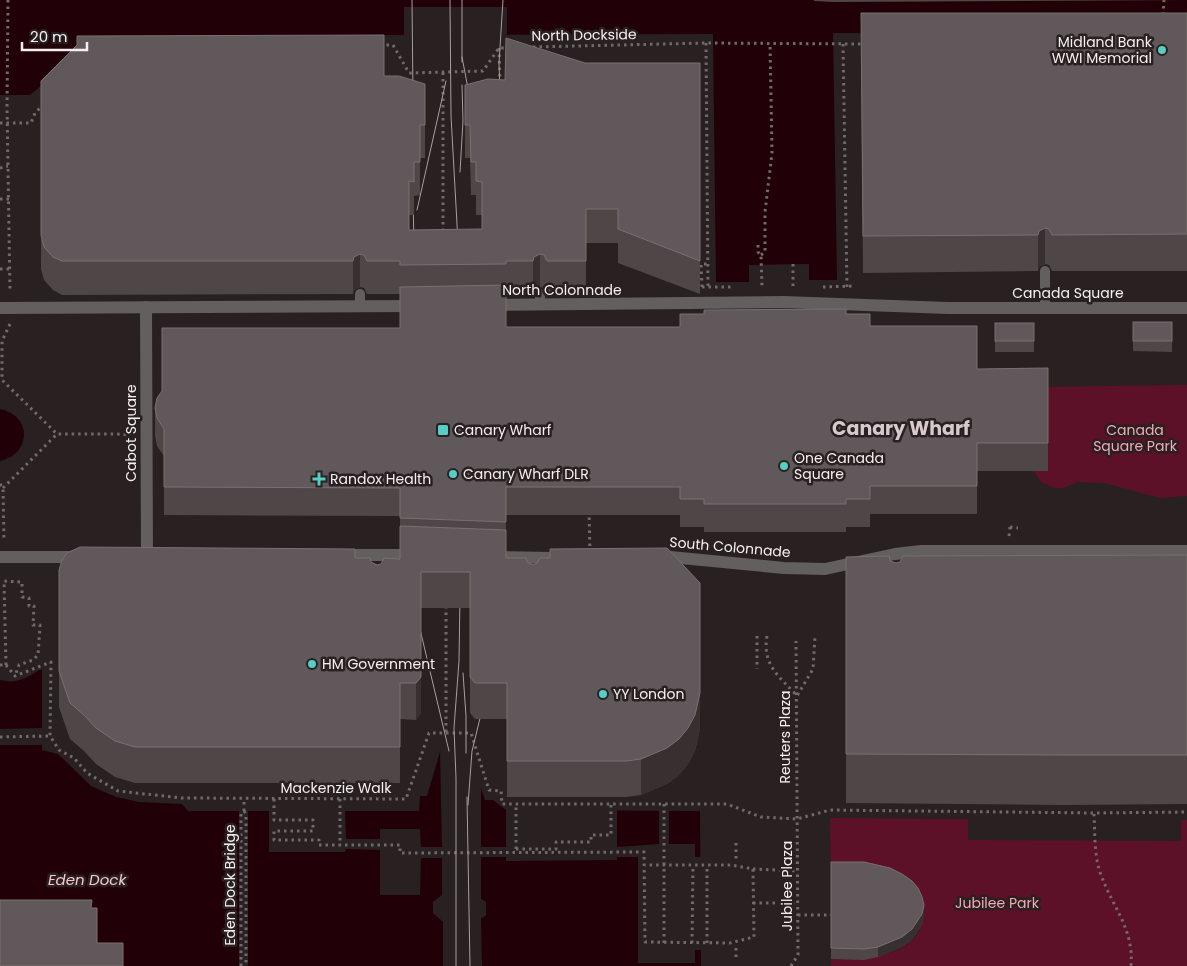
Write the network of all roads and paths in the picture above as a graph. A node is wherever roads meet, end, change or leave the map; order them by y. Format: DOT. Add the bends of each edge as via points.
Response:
graph roads {
  1 [pos="8,0"];
  2 [pos="1164,0"];
  3 [pos="1163,17"];
  4 [pos="706,43"];
  5 [pos="770,43"];
  6 [pos="843,44"];
  7 [pos="872,44"];
  8 [pos="373,45"];
  9 [pos="529,47"];
  10 [pos="499,48"];
  11 [pos="519,48"];
  12 [pos="444,72"];
  13 [pos="500,85"];
  14 [pos="50,98"];
  15 [pos="0,123"];
  16 [pos="8,123"];
  17 [pos="8,166"];
  18 [pos="0,168"];
  19 [pos="0,199"];
  20 [pos="9,199"];
  21 [pos="443,239"];
  22 [pos="758,246"];
  23 [pos="761,255"];
  24 [pos="793,264"];
  25 [pos="0,269"];
  26 [pos="10,269"];
  27 [pos="1045,271"];
  28 [pos="847,275"];
  29 [pos="793,278"];
  30 [pos="823,286"];
  31 [pos="855,286"];
  32 [pos="731,287"];
  33 [pos="360,294"];
  34 [pos="762,294"];
  35 [pos="10,295"];
  36 [pos="478,305"];
  37 [pos="427,306"];
  38 [pos="360,307"];
  39 [pos="0,308"];
  40 [pos="146,308"];
  41 [pos="948,308"];
  42 [pos="1045,308"];
  43 [pos="1187,308"];
  44 [pos="10,324"];
  45 [pos="1,381"];
  46 [pos="57,434"];
  47 [pos="136,436"];
  48 [pos="2,486"];
  49 [pos="589,508"];
  50 [pos="1010,528"];
  51 [pos="1018,528"];
  52 [pos="4,540"];
  53 [pos="1187,551"];
  54 [pos="329,555"];
  55 [pos="432,555"];
  56 [pos="475,556"];
  57 [pos="645,556"];
  58 [pos="0,557"];
  59 [pos="90,557"];
  60 [pos="147,557"];
  61 [pos="591,558"];
  62 [pos="446,601"];
  63 [pos="757,636"];
  64 [pos="767,636"];
  65 [pos="815,636"];
  66 [pos="796,641"];
  67 [pos="0,665"];
  68 [pos="6,665"];
  69 [pos="757,669"];
  70 [pos="15,676"];
  71 [pos="796,696"];
  72 [pos="446,733"];
  73 [pos="0,736"];
  74 [pos="50,736"];
  75 [pos="244,799"];
  76 [pos="274,799"];
  77 [pos="340,799"];
  78 [pos="516,804"];
  79 [pos="611,804"];
  80 [pos="664,804"];
  81 [pos="797,804"];
  82 [pos="244,811"];
  83 [pos="1187,812"];
  84 [pos="1094,813"];
  85 [pos="798,819"];
  86 [pos="736,843"];
  87 [pos="340,845"];
  88 [pos="516,851"];
  89 [pos="736,859"];
  90 [pos="645,865"];
  91 [pos="664,865"];
  92 [pos="693,865"];
  93 [pos="707,865"];
  94 [pos="753,869"];
  95 [pos="798,871"];
  96 [pos="753,903"];
  97 [pos="798,903"];
  98 [pos="798,915"];
  99 [pos="830,915"];
  100 [pos="664,943"];
  101 [pos="692,943"];
  102 [pos="707,943"];
  103 [pos="736,948"];
  104 [pos="736,959"];
  105 [pos="241,966"];
  106 [pos="246,966"];
  107 [pos="791,966"];
  108 [pos="1130,966"];
  1 -- 16 [label="path"];
  2 -- 3 [label="path"];
  4 -- 5 [label="path, North Dockside"];
  4 -- 9 [label="path, North Dockside"];
  4 -- 32 [label="path, bridge" via="708,264 701,264 702,287"];
  5 -- 6 [label="path, North Dockside"];
  5 -- 23 [label="path" via="772,153 765,212 766,252"];
  6 -- 7 [label="path, North Dockside"];
  6 -- 28 [label="path"];
  8 -- 12 [label="path" via="392,45 409,73"];
  10 -- 11 [label="path, North Dockside"];
  10 -- 12 [label="path" via="482,71"];
  10 -- 13 [label="path"];
  12 -- 21 [label="path"];
  14 -- 16 [label="path" via="35,113 31,123"];
  15 -- 16 [label="path"];
  16 -- 17 [label="path"];
  17 -- 18 [label="path"];
  17 -- 20 [label="path"];
  19 -- 20 [label="path"];
  20 -- 26 [label="path"];
  22 -- 23 [label="path"];
  23 -- 34 [label="path"];
  24 -- 29 [label="path"];
  25 -- 26 [label="path"];
  26 -- 35 [label="path"];
  27 -- 42 [label="lane"];
  30 -- 31 [label="path, bridge"];
  33 -- 38 [label="lane"];
  36 -- 41 [label="street, North Colonnade" via="540,299 855,303"];
  37 -- 38 [label="street"];
  38 -- 40 [label="street"];
  39 -- 40 [label="street"];
  40 -- 60 [label="street, Cabot Square"];
  41 -- 42 [label="street, Canada Square"];
  42 -- 43 [label="street, Canada Square"];
  44 -- 45 [label="path" via="2,341"];
  45 -- 46 [label="path"];
  46 -- 47 [label="path"];
  46 -- 48 [label="path"];
  48 -- 52 [label="path"];
  49 -- 61 [label="path"];
  50 -- 51 [label="path"];
  53 -- 57 [label="street, South Colonnade" via="921,551 895,559 824,569"];
  54 -- 55 [label="street" via="377,558"];
  56 -- 61 [label="street" via="532,564"];
  58 -- 59 [label="street"];
  62 -- 72 [label="path"];
  63 -- 69 [label="path"];
  64 -- 71 [label="path" via="766,656 772,669"];
  65 -- 71 [label="path" via="813,669"];
  66 -- 71 [label="path, Reuters Plaza"];
  67 -- 68 [label="path"];
  68 -- 70 [label="path"];
  68 -- 70 [label="path" via="4,581 22,582 22,597 29,598 29,606 34,606 34,624 40,624 38,655 20,666"];
  70 -- 74 [label="path" via="51,662"];
  71 -- 81 [label="path, Reuters Plaza"];
  72 -- 77 [label="path, Mackenzie Walk" via="429,732 406,799"];
  72 -- 78 [label="path, Mackenzie Walk" via="471,732 490,790 501,791 502,804"];
  73 -- 74 [label="path"];
  74 -- 75 [label="path, Mackenzie Walk" via="59,750 74,758 87,773 118,791 182,798"];
  75 -- 76 [label="path, Mackenzie Walk"];
  75 -- 82 [label="path"];
  76 -- 77 [label="path, Mackenzie Walk"];
  76 -- 87 [label="path" via="274,820 313,820 313,831 274,831 274,840 319,840 319,845"];
  77 -- 87 [label="path"];
  78 -- 79 [label="path"];
  78 -- 88 [label="path"];
  79 -- 80 [label="path"];
  79 -- 88 [label="path" via="612,835 591,835 591,842 556,842 556,849"];
  80 -- 85 [label="path" via="727,804 761,816"];
  80 -- 91 [label="path"];
  81 -- 85 [label="path, Jubilee Plaza"];
  82 -- 105 [label="path, Eden Dock Bridge, bridge" via="241,814"];
  82 -- 106 [label="path, Eden Dock Bridge, bridge"];
  83 -- 84 [label="path"];
  84 -- 85 [label="path" via="830,810"];
  84 -- 108 [label="path" via="1099,869 1127,930"];
  85 -- 95 [label="path, Jubilee Plaza"];
  86 -- 89 [label="path"];
  87 -- 88 [label="path" via="400,845 400,853"];
  88 -- 90 [label="path" via="644,852"];
  90 -- 91 [label="path"];
  90 -- 100 [label="path" via="645,942"];
  91 -- 92 [label="path"];
  91 -- 100 [label="path"];
  92 -- 93 [label="path"];
  92 -- 101 [label="path"];
  93 -- 94 [label="path"];
  93 -- 102 [label="path"];
  94 -- 95 [label="path"];
  94 -- 96 [label="path"];
  95 -- 97 [label="path, Jubilee Plaza"];
  96 -- 97 [label="path"];
  96 -- 102 [label="path" via="754,937 730,943"];
  97 -- 98 [label="path, Jubilee Plaza"];
  98 -- 99 [label="path"];
  98 -- 107 [label="path, Jubilee Plaza" via="798,955"];
  100 -- 101 [label="path"];
  101 -- 102 [label="path"];
  103 -- 104 [label="path"];
}
